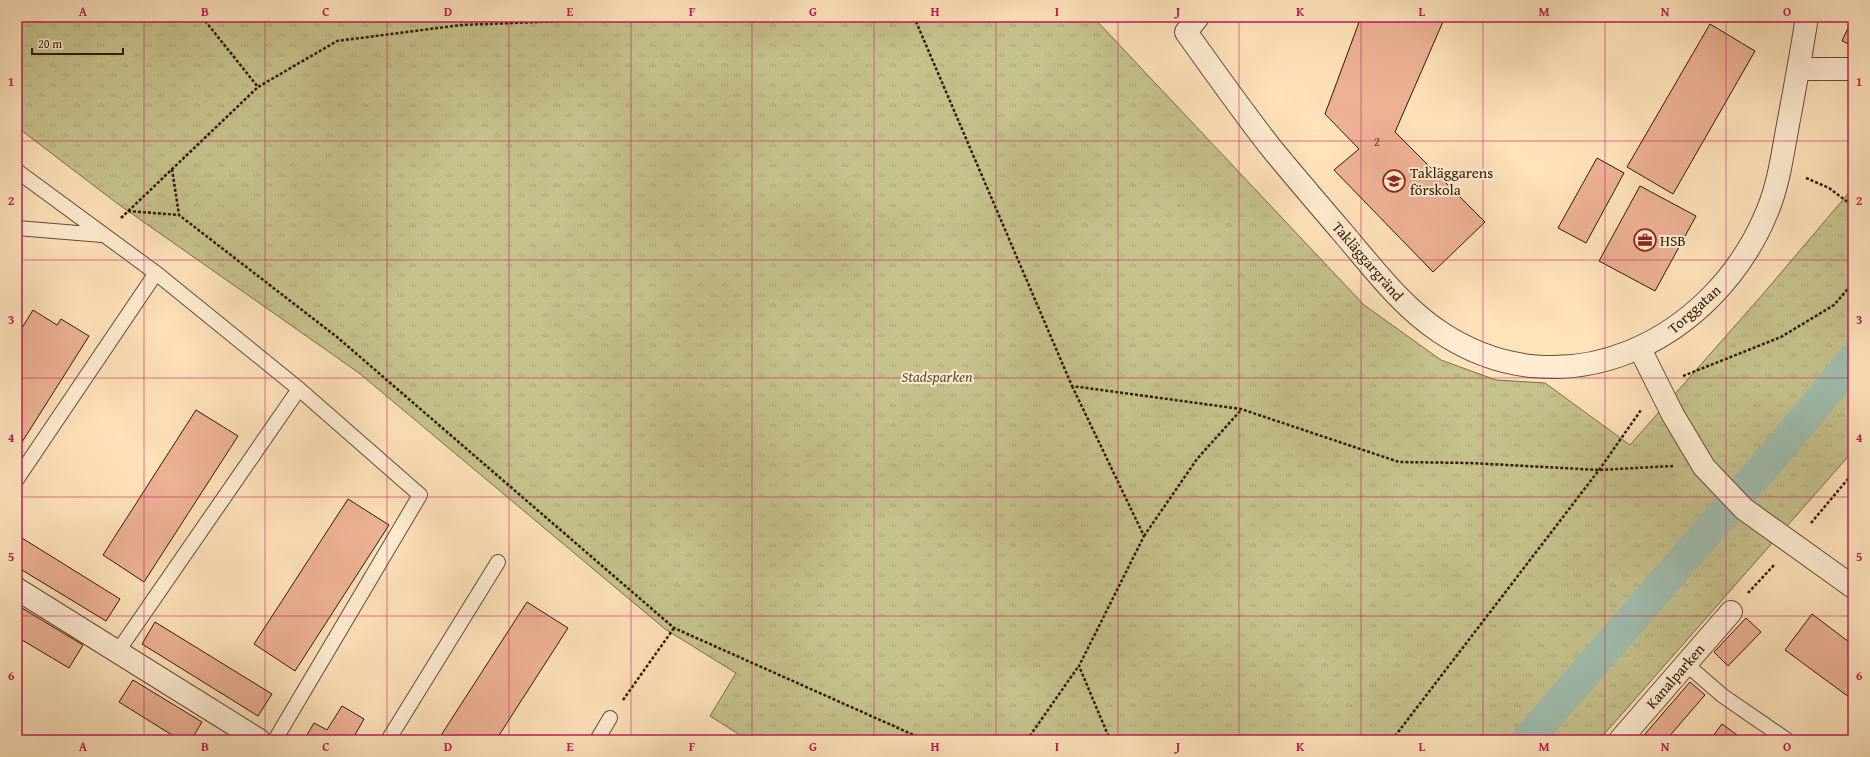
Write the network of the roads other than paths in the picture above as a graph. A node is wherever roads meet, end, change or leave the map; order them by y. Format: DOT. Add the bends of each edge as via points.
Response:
graph roads {
  1 [pos="1198,17"];
  2 [pos="1807,17"];
  3 [pos="1799,69"];
  4 [pos="1853,69"];
  5 [pos="17,171"];
  6 [pos="17,228"];
  7 [pos="103,235"];
  8 [pos="156,273"];
  9 [pos="1640,349"];
  10 [pos="299,389"];
  11 [pos="17,479"];
  12 [pos="498,562"];
  13 [pos="1853,587"];
  14 [pos="17,589"];
  15 [pos="1731,612"];
  16 [pos="118,651"];
  17 [pos="1686,664"];
  18 [pos="610,718"];
  19 [pos="259,740"];
  20 [pos="275,740"];
  21 [pos="393,740"];
  22 [pos="597,740"];
  23 [pos="1620,740"];
  24 [pos="1787,740"];
  1 -- 9 [label="street, Takläggargränd" via="1186,32 1272,149 1408,308 1440,332 1471,350 1523,365 1570,366 1609,360"];
  2 -- 3 [label="street, Torggatan"];
  3 -- 4 [label="street"];
  3 -- 9 [label="street, Torggatan" via="1780,167 1767,212 1742,260 1703,304 1678,326"];
  5 -- 7 [label="lane"];
  6 -- 7 [label="lane"];
  7 -- 8 [label="lane"];
  8 -- 10 [label="lane"];
  8 -- 11 [label="lane"];
  9 -- 13 [label="street" via="1673,415 1704,467 1744,509"];
  10 -- 16 [label="lane"];
  10 -- 20 [label="lane" via="420,495"];
  12 -- 21 [label="lane" via="390,737"];
  14 -- 16 [label="street"];
  15 -- 17 [label="street, Kanalparken"];
  16 -- 19 [label="street"];
  17 -- 23 [label="street, Kanalparken"];
  17 -- 24 [label="lane" via="1723,696"];
  18 -- 22 [label="lane"];
}
